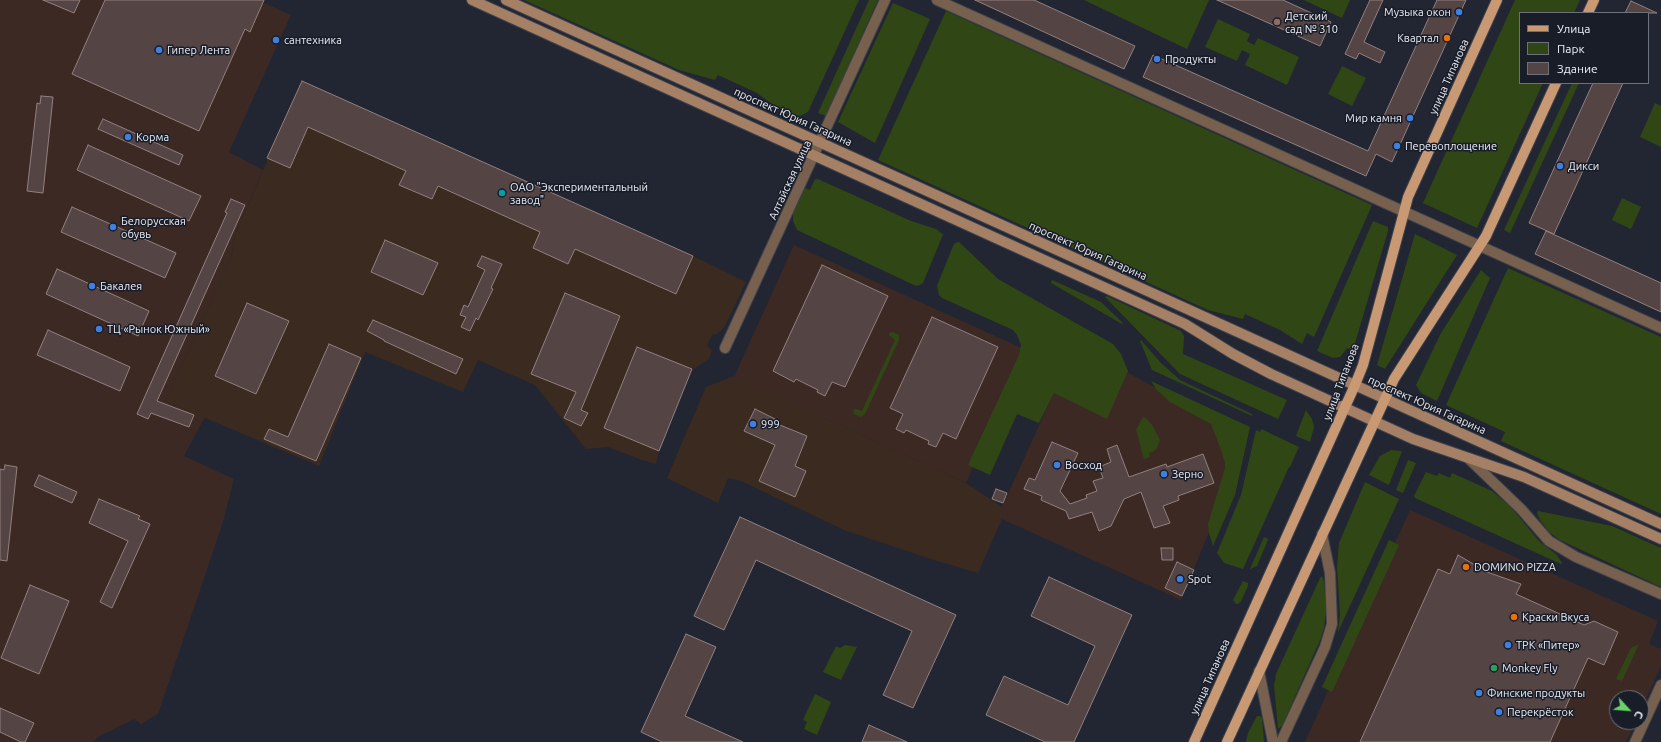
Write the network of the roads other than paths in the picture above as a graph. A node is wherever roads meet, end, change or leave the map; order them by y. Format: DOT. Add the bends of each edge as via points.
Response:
graph roads {
  1 [pos="472,0"];
  2 [pos="506,0"];
  3 [pos="885,0"];
  4 [pos="937,0"];
  5 [pos="1497,0"];
  6 [pos="1594,0"];
  7 [pos="1588,12"];
  8 [pos="1556,84"];
  9 [pos="820,142"];
  10 [pos="814,156"];
  11 [pos="1404,213"];
  12 [pos="1479,247"];
  13 [pos="1661,328"];
  14 [pos="725,348"];
  15 [pos="1355,385"];
  16 [pos="1385,399"];
  17 [pos="1346,408"];
  18 [pos="1374,421"];
  19 [pos="1468,458"];
  20 [pos="1661,524"];
  21 [pos="1322,534"];
  22 [pos="1661,538"];
  23 [pos="1661,594"];
  24 [pos="1259,672"];
  25 [pos="1661,685"];
  26 [pos="1194,742"];
  27 [pos="1227,742"];
  28 [pos="1273,742"];
  29 [pos="1281,742"];
  30 [pos="1635,742"];
  1 -- 10 [label="main road"];
  2 -- 9 [label="main road, проспект Юрия Гагарина"];
  3 -- 9 [label="street, Алтайская улица"];
  4 -- 11 [label="street"];
  5 -- 11 [label="main road, улица Типанова" via="1408,196"];
  6 -- 7 [label="main road"];
  8 -- 12 [label="main road"];
  9 -- 10 [label="street, Алтайская улица"];
  9 -- 15 [label="main road, проспект Юрия Гагарина"];
  10 -- 14 [label="street, Алтайская улица"];
  10 -- 17 [label="main road" via="1185,324 1232,354"];
  11 -- 12 [label="street"];
  11 -- 15 [label="main road, улица Типанова" via="1363,365"];
  12 -- 13 [label="street"];
  12 -- 16 [label="main road" via="1394,379"];
  15 -- 16 [label="main road, проспект Юрия Гагарина"];
  15 -- 17 [label="main road, улица Типанова"];
  16 -- 18 [label="main road"];
  16 -- 20 [label="main road, проспект Юрия Гагарина"];
  17 -- 18 [label="main road"];
  17 -- 26 [label="main road, улица Типанова"];
  18 -- 19 [label="main road"];
  18 -- 21 [label="main road"];
  19 -- 22 [label="main road" via="1524,477"];
  19 -- 23 [label="street" via="1550,541 1576,557"];
  21 -- 24 [label="main road"];
  21 -- 29 [label="street" via="1330,573 1332,624 1325,647"];
  24 -- 27 [label="main road"];
  24 -- 28 [label="street"];
  25 -- 30 [label="street"];
}
